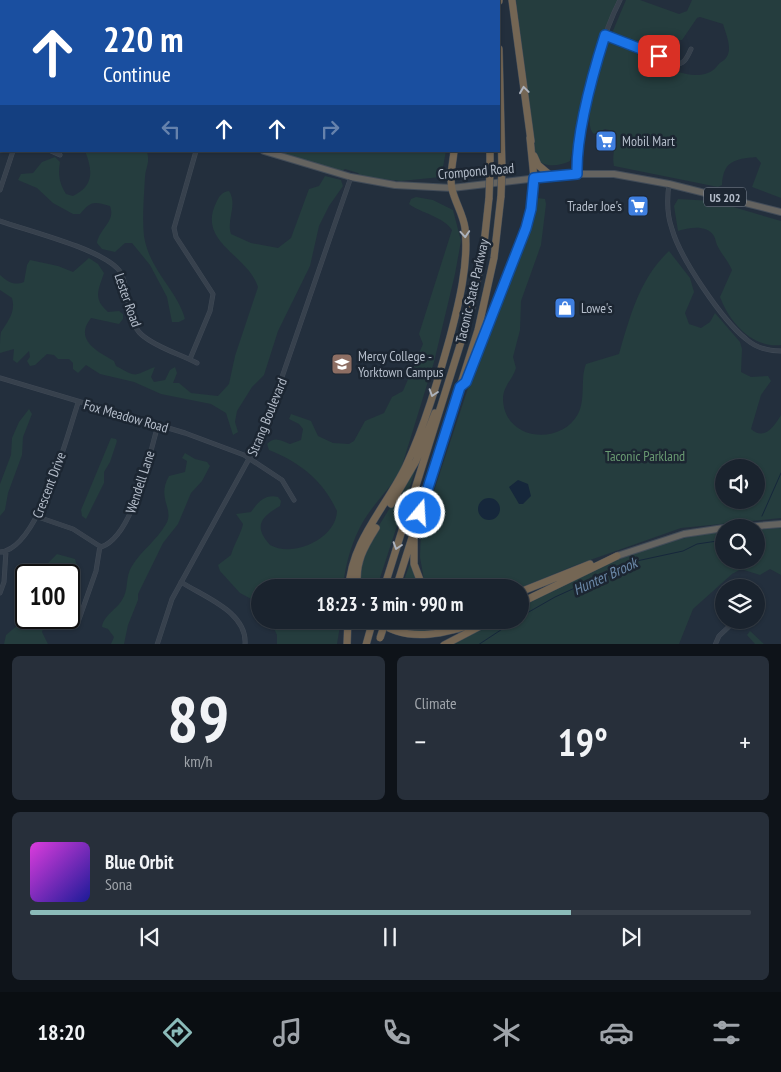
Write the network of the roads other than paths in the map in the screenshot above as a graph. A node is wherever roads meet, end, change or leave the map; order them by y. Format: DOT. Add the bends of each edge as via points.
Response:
graph roads {
  1 [pos="512,0"];
  2 [pos="620,0"];
  3 [pos="605,35"];
  4 [pos="691,49"];
  5 [pos="500,89"];
  6 [pos="530,138"];
  7 [pos="13,152"];
  8 [pos="52,152"];
  9 [pos="196,152"];
  10 [pos="267,152"];
  11 [pos="454,152"];
  12 [pos="490,152"];
  13 [pos="60,155"];
  14 [pos="577,174"];
  15 [pos="551,176"];
  16 [pos="351,178"];
  17 [pos="534,178"];
  18 [pos="669,184"];
  19 [pos="452,188"];
  20 [pos="0,190"];
  21 [pos="781,212"];
  22 [pos="0,221"];
  23 [pos="781,351"];
  24 [pos="190,359"];
  25 [pos="197,363"];
  26 [pos="0,379"];
  27 [pos="460,387"];
  28 [pos="444,400"];
  29 [pos="78,403"];
  30 [pos="158,425"];
  31 [pos="250,458"];
  32 [pos="294,500"];
  33 [pos="38,517"];
  34 [pos="781,524"];
  35 [pos="765,525"];
  36 [pos="715,529"];
  37 [pos="414,531"];
  38 [pos="100,546"];
  39 [pos="6,551"];
  40 [pos="0,552"];
  41 [pos="617,556"];
  42 [pos="351,579"];
  43 [pos="358,579"];
  44 [pos="387,579"];
  45 [pos="399,579"];
  46 [pos="420,579"];
  47 [pos="181,582"];
  48 [pos="529,588"];
  49 [pos="0,593"];
  50 [pos="529,600"];
  51 [pos="80,616"];
  52 [pos="348,629"];
  53 [pos="370,629"];
  54 [pos="383,629"];
  55 [pos="390,629"];
  56 [pos="456,629"];
  57 [pos="474,629"];
  58 [pos="726,629"];
  59 [pos="379,641"];
  60 [pos="157,644"];
  61 [pos="245,644"];
  62 [pos="347,644"];
  63 [pos="366,644"];
  64 [pos="444,644"];
  65 [pos="715,644"];
  6 -- 1 [label="highway, one-way"];
  2 -- 3 [label="street"];
  3 -- 4 [label="street" via="677,65 686,60"];
  3 -- 14 [label="street" via="578,150"];
  5 -- 27 [label="highway, Taconic State Parkway, bridge" via="502,168 496,244 489,287"];
  6 -- 15 [label="highway" via="535,162"];
  6 -- 17 [label="highway"];
  7 -- 20 [label="street"];
  8 -- 13 [label="street"];
  9 -- 24 [label="street" via="175,233 214,299"];
  10 -- 16 [label="highway, Crompond Road / US 202"];
  11 -- 19 [label="highway"];
  12 -- 28 [label="highway, Taconic State Parkway, bridge" via="485,238 476,289"];
  14 -- 15 [label="highway, Crompond Road / US 202"];
  14 -- 18 [label="highway, Crompond Road / US 202" via="616,174"];
  15 -- 17 [label="highway, Crompond Road / US 202"];
  16 -- 19 [label="highway, Crompond Road / US 202" via="396,185"];
  16 -- 31 [label="street, Strang Boulevard" via="273,406"];
  17 -- 19 [label="highway, Crompond Road / US 202"];
  17 -- 27 [label="highway" via="526,228 466,382"];
  18 -- 21 [label="highway, Crompond Road / US 202"];
  18 -- 23 [label="street" via="672,230 695,277 746,340 761,348"];
  19 -- 42 [label="highway, one-way" via="466,240 452,331 415,446 396,486 356,552"];
  22 -- 24 [label="street, Lester Road" via="108,261 120,271 137,330 149,340"];
  24 -- 25 [label="street, Lester Road"];
  26 -- 29 [label="street, Fox Meadow Road"];
  27 -- 37 [label="highway, Taconic State Parkway"];
  28 -- 43 [label="highway" via="433,416 412,468 362,551"];
  28 -- 44 [label="highway, Taconic State Parkway, one-way"];
  29 -- 30 [label="street, Fox Meadow Road"];
  29 -- 33 [label="street, Crescent Drive"];
  30 -- 31 [label="street, Fox Meadow Road"];
  30 -- 38 [label="street, Wendell Lane" via="128,517 112,540"];
  31 -- 32 [label="street, Fox Meadow Road" via="282,480"];
  31 -- 47 [label="street, Strang Boulevard"];
  33 -- 38 [label="street" via="73,529"];
  33 -- 39 [label="street, Crescent Drive" via="17,546"];
  34 -- 35 [label="highway"];
  36 -- 41 [label="highway" via="684,534"];
  37 -- 45 [label="highway, Taconic State Parkway"];
  37 -- 46 [label="highway" via="414,564"];
  38 -- 51 [label="street" via="96,571"];
  39 -- 40 [label="street"];
  39 -- 49 [label="street"];
  41 -- 48 [label="highway"];
  41 -- 50 [label="highway"];
  47 -- 60 [label="street, Strang Boulevard" via="167,611"];
  47 -- 61 [label="street" via="237,618 245,631"];
  52 -- 62 [label="highway"];
  53 -- 63 [label="highway"];
  54 -- 59 [label="highway, bridge"];
  55 -- 56 [label="highway" via="399,634 419,637"];
  57 -- 64 [label="highway"];
  58 -- 65 [label="street"];
}
